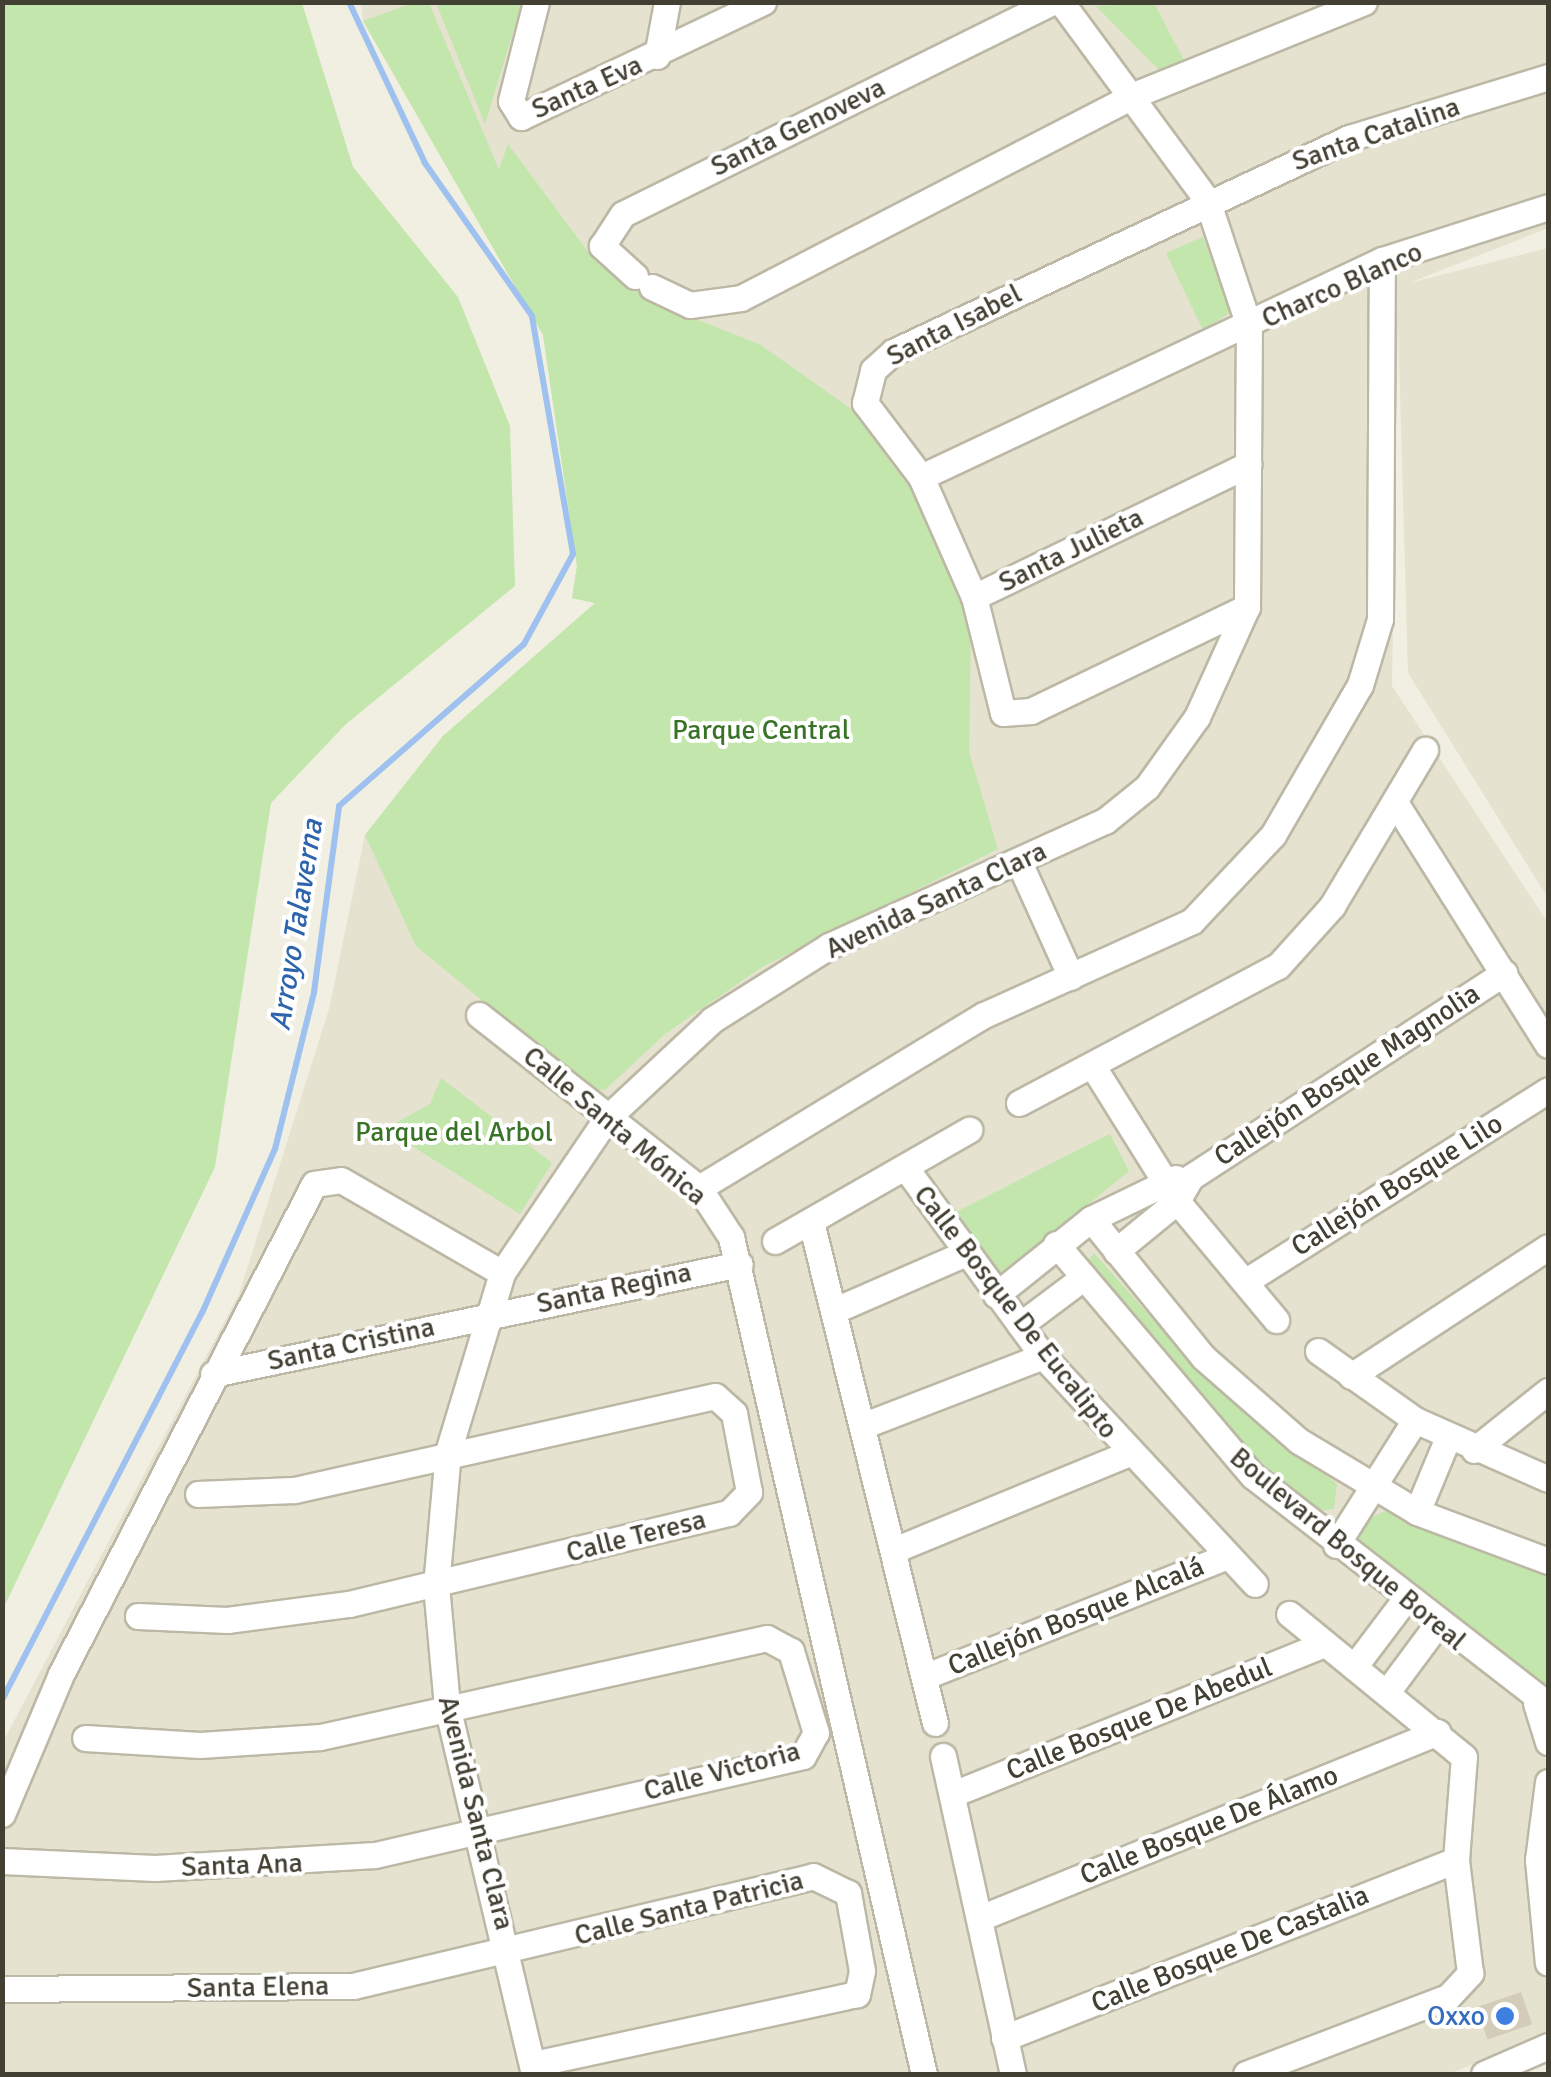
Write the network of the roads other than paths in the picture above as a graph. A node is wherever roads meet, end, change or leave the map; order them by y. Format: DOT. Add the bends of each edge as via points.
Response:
graph roads {
  1 [pos="536,2"];
  2 [pos="666,2"];
  3 [pos="763,2"];
  4 [pos="1052,2"];
  5 [pos="1061,2"];
  6 [pos="1364,2"];
  7 [pos="657,56"];
  8 [pos="1548,78"];
  9 [pos="1134,95"];
  10 [pos="1207,200"];
  11 [pos="1548,208"];
  12 [pos="1382,260"];
  13 [pos="1250,326"];
  14 [pos="1249,464"];
  15 [pos="921,476"];
  16 [pos="974,597"];
  17 [pos="1247,606"];
  18 [pos="1425,750"];
  19 [pos="1398,807"];
  20 [pos="1019,862"];
  21 [pos="1504,973"];
  22 [pos="1071,977"];
  23 [pos="479,1015"];
  24 [pos="1548,1045"];
  25 [pos="1094,1068"];
  26 [pos="1548,1090"];
  27 [pos="1019,1103"];
  28 [pos="607,1118"];
  29 [pos="969,1130"];
  30 [pos="905,1167"];
  31 [pos="1191,1177"];
  32 [pos="1162,1178"];
  33 [pos="698,1188"];
  34 [pos="1177,1201"];
  35 [pos="1091,1219"];
  36 [pos="811,1222"];
  37 [pos="775,1241"];
  38 [pos="1056,1244"];
  39 [pos="1548,1247"];
  40 [pos="1116,1251"];
  41 [pos="966,1253"];
  42 [pos="740,1264"];
  43 [pos="502,1273"];
  44 [pos="1084,1277"];
  45 [pos="1246,1281"];
  46 [pos="996,1295"];
  47 [pos="833,1311"];
  48 [pos="488,1314"];
  49 [pos="1276,1320"];
  50 [pos="1020,1325"];
  51 [pos="1318,1351"];
  52 [pos="1043,1356"];
  53 [pos="213,1374"];
  54 [pos="1350,1376"];
  55 [pos="1548,1391"];
  56 [pos="1415,1420"];
  57 [pos="862,1426"];
  58 [pos="1448,1437"];
  59 [pos="1474,1450"];
  60 [pos="448,1452"];
  61 [pos="1127,1454"];
  62 [pos="1548,1479"];
  63 [pos="1375,1491"];
  64 [pos="198,1494"];
  65 [pos="1416,1512"];
  66 [pos="1336,1546"];
  67 [pos="894,1550"];
  68 [pos="1226,1556"];
  69 [pos="1548,1560"];
  70 [pos="1255,1584"];
  71 [pos="436,1586"];
  72 [pos="1404,1601"];
  73 [pos="1290,1614"];
  74 [pos="138,1616"];
  75 [pos="1436,1626"];
  76 [pos="1324,1644"];
  77 [pos="1354,1667"];
  78 [pos="926,1676"];
  79 [pos="1387,1692"];
  80 [pos="1542,1704"];
  81 [pos="446,1706"];
  82 [pos="935,1723"];
  83 [pos="1438,1732"];
  84 [pos="85,1738"];
  85 [pos="1548,1742"];
  86 [pos="942,1756"];
  87 [pos="1548,1782"];
  88 [pos="954,1794"];
  89 [pos="2,1814"];
  90 [pos="478,1830"];
  91 [pos="1456,1860"];
  92 [pos="2,1861"];
  93 [pos="980,1918"];
  94 [pos="510,1954"];
  95 [pos="1548,1964"];
  96 [pos="2,1990"];
  97 [pos="1004,2038"];
  98 [pos="1548,2046"];
  99 [pos="533,2069"];
  100 [pos="924,2074"];
  101 [pos="1013,2074"];
  102 [pos="1246,2074"];
  103 [pos="1484,2074"];
  1 -- 7 [label="street, Santa Eva" via="511,101 522,117"];
  2 -- 7 [label="street"];
  3 -- 7 [label="street, Santa Eva"];
  4 -- 9 [label="street, Santa Genoveva" via="623,214 602,246 644,281 690,305 741,298"];
  5 -- 9 [label="street, Avenida Santa Clara"];
  6 -- 9 [label="street"];
  8 -- 10 [label="street, Santa Catalina" via="1350,138"];
  9 -- 10 [label="street, Avenida Santa Clara"];
  10 -- 13 [label="street, Avenida Santa Clara"];
  10 -- 15 [label="street, Santa Isabel" via="881,360 865,403"];
  11 -- 12 [label="street, Charco Blanco"];
  12 -- 13 [label="street, Charco Blanco"];
  12 -- 22 [label="street" via="1380,619 1360,685 1304,792 1248,867 1192,921"];
  13 -- 14 [label="street, Avenida Santa Clara"];
  13 -- 15 [label="street"];
  14 -- 16 [label="street, Santa Julieta"];
  14 -- 17 [label="street, Avenida Santa Clara"];
  15 -- 16 [label="street"];
  16 -- 17 [label="street, Santa Julieta" via="992,698 1011,716"];
  17 -- 20 [label="street, Avenida Santa Clara" via="1162,770 1105,820"];
  18 -- 19 [label="street"];
  19 -- 21 [label="street"];
  19 -- 25 [label="street" via="1278,966"];
  20 -- 22 [label="street"];
  20 -- 28 [label="street, Avenida Santa Clara" via="829,946 712,1020"];
  21 -- 24 [label="street"];
  21 -- 31 [label="street, Callejón Bosque Magnolia"];
  22 -- 33 [label="street" via="984,1015"];
  23 -- 28 [label="street, Calle Santa Mónica"];
  25 -- 27 [label="street"];
  25 -- 32 [label="street"];
  26 -- 45 [label="street, Callejón Bosque Lilo"];
  28 -- 33 [label="street, Calle Santa Mónica"];
  28 -- 43 [label="street, Avenida Santa Clara"];
  29 -- 30 [label="street"];
  30 -- 36 [label="street"];
  30 -- 41 [label="street, Calle Bosque De Eucalipto"];
  31 -- 32 [label="street, Callejón Bosque Magnolia"];
  31 -- 34 [label="street, Callejón Bosque Magnolia"];
  32 -- 34 [label="street"];
  32 -- 35 [label="street"];
  33 -- 42 [label="street, Calle Santa Mónica"];
  34 -- 40 [label="street"];
  34 -- 45 [label="street"];
  35 -- 38 [label="street"];
  35 -- 40 [label="street, Boulevard Bosque Boreal"];
  36 -- 37 [label="street"];
  36 -- 47 [label="street"];
  38 -- 44 [label="street, Boulevard Bosque Boreal"];
  38 -- 46 [label="street"];
  39 -- 54 [label="street"];
  40 -- 63 [label="street, Boulevard Bosque Boreal" via="1244,1395"];
  41 -- 46 [label="street, Calle Bosque De Eucalipto"];
  41 -- 47 [label="street"];
  42 -- 48 [label="street, Santa Regina"];
  42 -- 100 [label="street, Calle Santa Mónica"];
  43 -- 48 [label="street, Avenida Santa Clara"];
  43 -- 53 [label="street" via="328,1177 307,1192"];
  44 -- 50 [label="street"];
  44 -- 66 [label="street, Boulevard Bosque Boreal" via="1184,1404"];
  45 -- 49 [label="street"];
  46 -- 50 [label="street, Calle Bosque De Eucalipto"];
  47 -- 57 [label="street"];
  48 -- 53 [label="street, Santa Cristina"];
  48 -- 60 [label="street, Avenida Santa Clara"];
  50 -- 52 [label="street, Calle Bosque De Eucalipto"];
  51 -- 54 [label="street"];
  52 -- 57 [label="street"];
  52 -- 61 [label="street, Calle Bosque De Eucalipto"];
  53 -- 89 [label="street" via="61,1674"];
  54 -- 56 [label="street"];
  55 -- 59 [label="street"];
  56 -- 58 [label="street"];
  56 -- 63 [label="street"];
  57 -- 67 [label="street"];
  58 -- 59 [label="street"];
  58 -- 65 [label="street"];
  59 -- 62 [label="street"];
  60 -- 64 [label="street" via="293,1490"];
  60 -- 71 [label="street, Avenida Santa Clara"];
  60 -- 71 [label="street, Calle Teresa" via="715,1396 734,1413 749,1492 728,1513"];
  61 -- 67 [label="street"];
  61 -- 68 [label="street, Calle Bosque De Eucalipto"];
  63 -- 65 [label="street, Boulevard Bosque Boreal"];
  63 -- 66 [label="street"];
  65 -- 69 [label="street, Boulevard Bosque Boreal"];
  66 -- 72 [label="street, Boulevard Bosque Boreal"];
  67 -- 78 [label="street"];
  68 -- 70 [label="street, Calle Bosque De Eucalipto"];
  68 -- 78 [label="street, Callejón Bosque Alcalá"];
  71 -- 74 [label="street" via="268,1616"];
  71 -- 81 [label="street, Avenida Santa Clara"];
  72 -- 75 [label="street, Boulevard Bosque Boreal"];
  72 -- 77 [label="street"];
  73 -- 76 [label="street"];
  75 -- 79 [label="street"];
  75 -- 80 [label="street, Boulevard Bosque Boreal"];
  76 -- 77 [label="street"];
  76 -- 88 [label="street, Calle Bosque De Abedul"];
  77 -- 79 [label="street"];
  78 -- 82 [label="street"];
  79 -- 83 [label="street"];
  80 -- 85 [label="street, Boulevard Bosque Boreal"];
  81 -- 84 [label="street" via="280,1742"];
  81 -- 90 [label="street, Avenida Santa Clara"];
  81 -- 90 [label="street, Calle Victoria" via="776,1639 790,1651 816,1733 802,1756"];
  83 -- 91 [label="street" via="1465,1764"];
  83 -- 93 [label="street, Calle Bosque De Álamo"];
  86 -- 88 [label="street"];
  87 -- 95 [label="street" via="1538,1860"];
  88 -- 93 [label="street"];
  90 -- 92 [label="street, Santa Ana" via="282,1865"];
  90 -- 94 [label="street, Avenida Santa Clara"];
  91 -- 97 [label="street, Calle Bosque De Castalia"];
  91 -- 102 [label="street" via="1467,1982"];
  93 -- 97 [label="street"];
  94 -- 96 [label="street, Santa Elena" via="353,1986"];
  94 -- 99 [label="street, Avenida Santa Clara"];
  94 -- 99 [label="street, Calle Santa Patricia" via="812,1876 840,1883 852,1910 862,1984 847,2000"];
  97 -- 101 [label="street"];
  98 -- 103 [label="street"];
}
